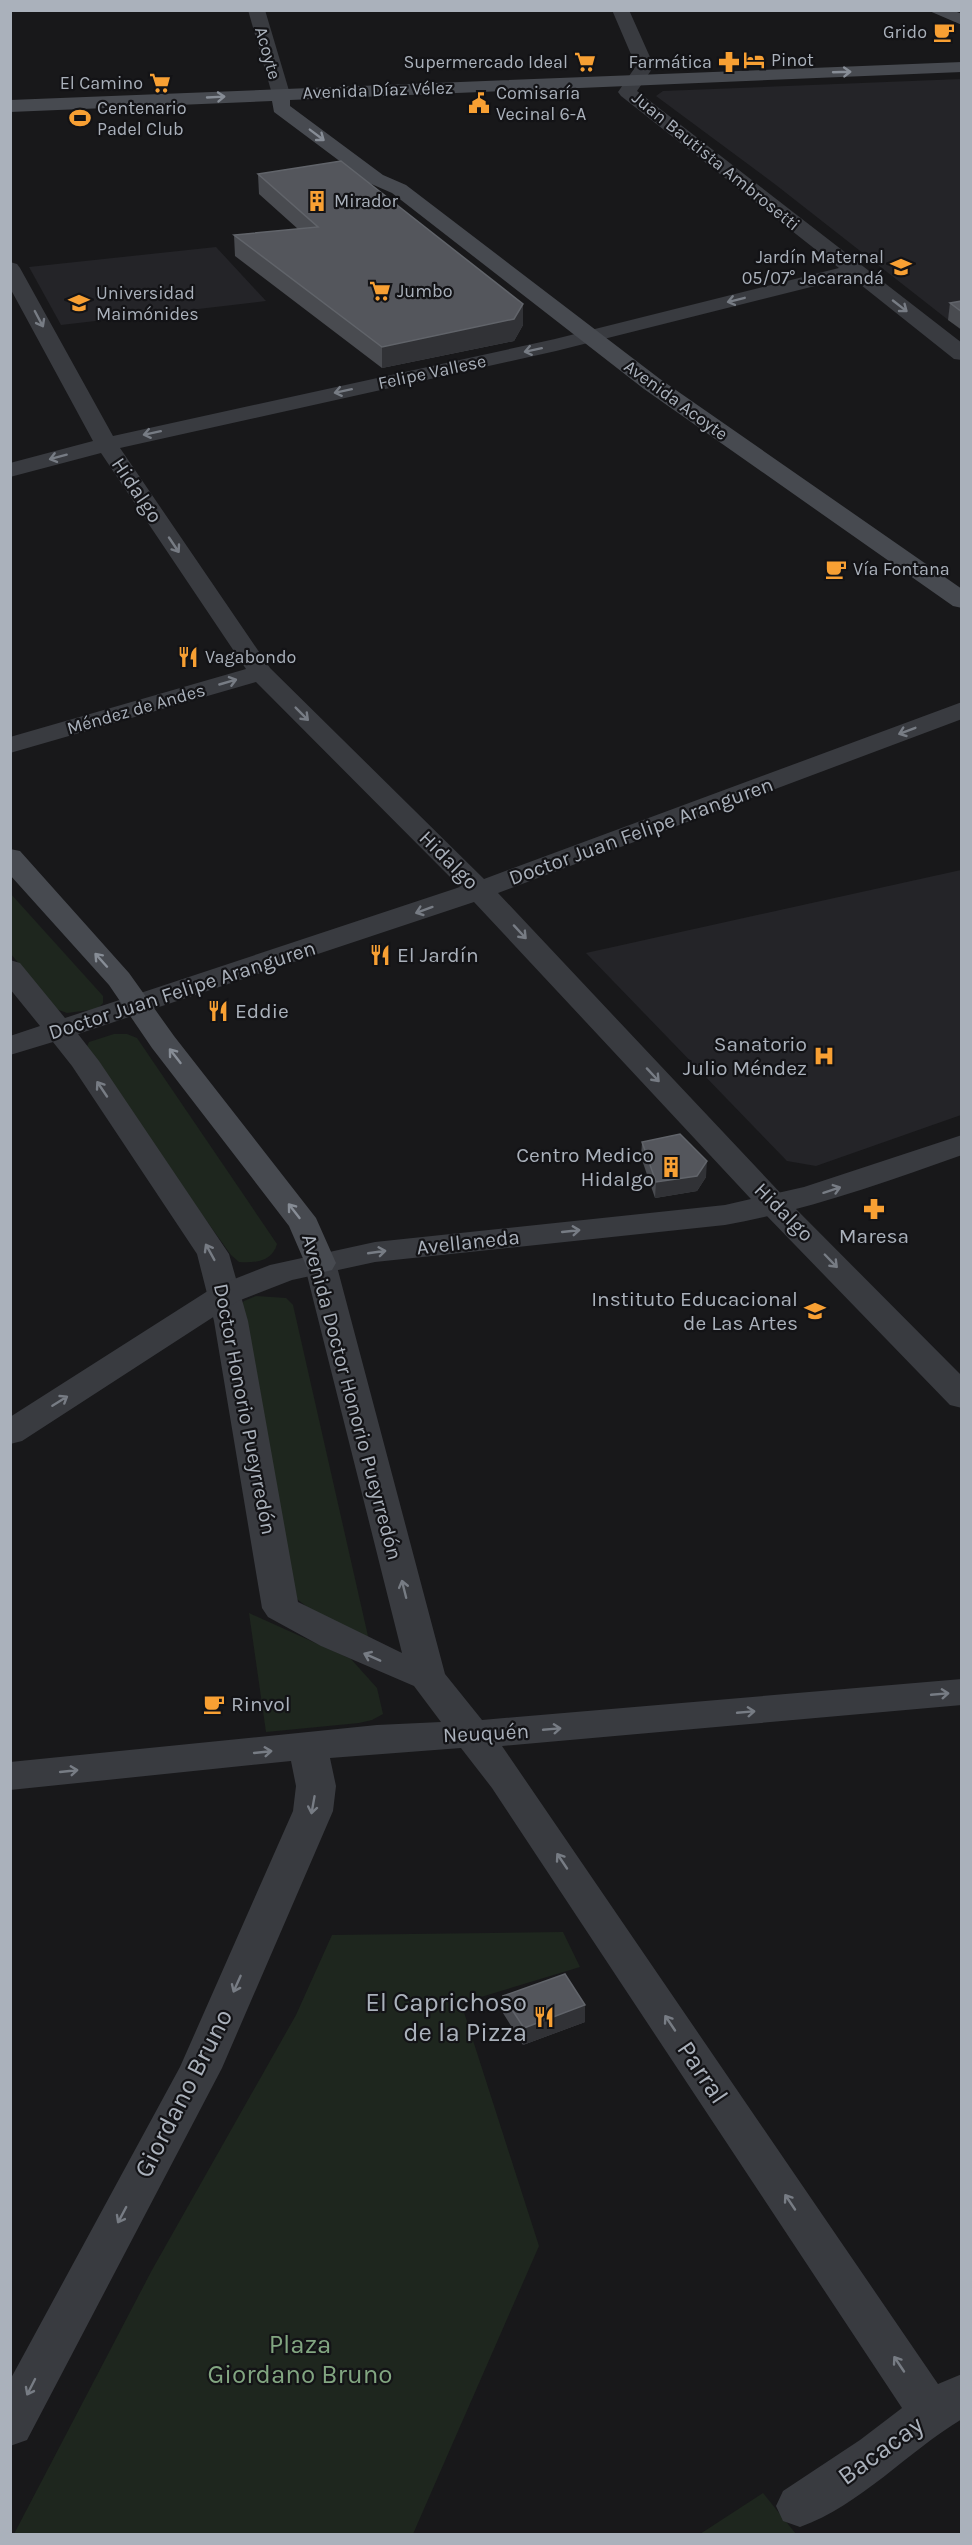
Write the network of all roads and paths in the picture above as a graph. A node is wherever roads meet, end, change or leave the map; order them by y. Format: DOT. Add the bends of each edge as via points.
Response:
graph roads {
  1 [pos="256,10"];
  2 [pos="620,10"];
  3 [pos="935,10"];
  4 [pos="962,20"];
  5 [pos="962,67"];
  6 [pos="637,80"];
  7 [pos="281,94"];
  8 [pos="10,106"];
  9 [pos="854,270"];
  10 [pos="13,276"];
  11 [pos="590,336"];
  12 [pos="962,354"];
  13 [pos="106,444"];
  14 [pos="10,470"];
  15 [pos="962,601"];
  16 [pos="261,673"];
  17 [pos="962,710"];
  18 [pos="10,745"];
  19 [pos="10,857"];
  20 [pos="479,890"];
  21 [pos="10,969"];
  22 [pos="138,1005"];
  23 [pos="62,1030"];
  24 [pos="10,1046"];
  25 [pos="962,1144"];
  26 [pos="776,1207"];
  27 [pos="320,1263"];
  28 [pos="225,1294"];
  29 [pos="962,1397"];
  30 [pos="10,1433"];
  31 [pos="427,1677"];
  32 [pos="962,1692"];
  33 [pos="472,1733"];
  34 [pos="308,1747"];
  35 [pos="10,1776"];
  36 [pos="946,2404"];
  37 [pos="10,2426"];
  38 [pos="800,2506"];
  1 -- 7 [label="street, Acoyte"];
  2 -- 6 [label="street, Juan Bautista Ambrosetti" via="645,66"];
  3 -- 4 [label="main road"];
  6 -- 5 [label="main road, Avenida Díaz Vélez, one-way"];
  6 -- 7 [label="main road, Avenida Díaz Vélez"];
  6 -- 9 [label="street, Juan Bautista Ambrosetti" via="627,92"];
  8 -- 7 [label="main road, Avenida Díaz Vélez, one-way"];
  7 -- 11 [label="main road, Avenida Acoyte" via="281,108 376,178 399,189"];
  9 -- 11 [label="street, Felipe Vallese, one-way"];
  9 -- 12 [label="street, Juan Bautista Ambrosetti, one-way"];
  10 -- 13 [label="street, Hidalgo, one-way"];
  11 -- 13 [label="street, Felipe Vallese, one-way"];
  11 -- 15 [label="main road, Avenida Acoyte" via="685,408"];
  13 -- 14 [label="street, Felipe Vallese, one-way"];
  13 -- 16 [label="street, Hidalgo, one-way"];
  18 -- 16 [label="street, Méndez de Andes, one-way"];
  16 -- 20 [label="street, Hidalgo, one-way"];
  17 -- 20 [label="street, Doctor Juan Felipe Aranguren, one-way"];
  22 -- 19 [label="main road, Avenida Doctor Honorio Pueyrredón, one-way"];
  20 -- 22 [label="street, Doctor Juan Felipe Aranguren, one-way"];
  20 -- 26 [label="street, Hidalgo, one-way"];
  21 -- 23 [label="street, Doctor Honorio Pueyrredón"];
  22 -- 23 [label="street, Doctor Juan Felipe Aranguren"];
  27 -- 22 [label="main road, Avenida Doctor Honorio Pueyrredón, one-way" via="305,1225"];
  23 -- 24 [label="street, Doctor Juan Felipe Aranguren"];
  28 -- 23 [label="street, Doctor Honorio Pueyrredón, one-way" via="213,1254"];
  26 -- 25 [label="street, Avellaneda, one-way"];
  27 -- 26 [label="street, Avellaneda, one-way" via="375,1252"];
  26 -- 29 [label="street, Hidalgo, one-way"];
  27 -- 28 [label="street, Avellaneda" via="282,1272"];
  31 -- 27 [label="street, Avenida Doctor Honorio Pueyrredón, one-way"];
  30 -- 28 [label="street, Avellaneda, one-way"];
  31 -- 28 [label="street, Doctor Honorio Pueyrredón, one-way" via="341,1643 281,1608"];
  31 -- 33 [label="street, Avenida Doctor Honorio Pueyrredón"];
  33 -- 32 [label="street, Neuquén, one-way"];
  33 -- 34 [label="street, Neuquén"];
  36 -- 33 [label="street, Parral, one-way"];
  35 -- 34 [label="street, Neuquén, one-way"];
  34 -- 37 [label="street, Giordano Bruno, one-way" via="316,1786 313,1811 201,2068"];
  36 -- 38 [label="street, Bacacay"];
}
